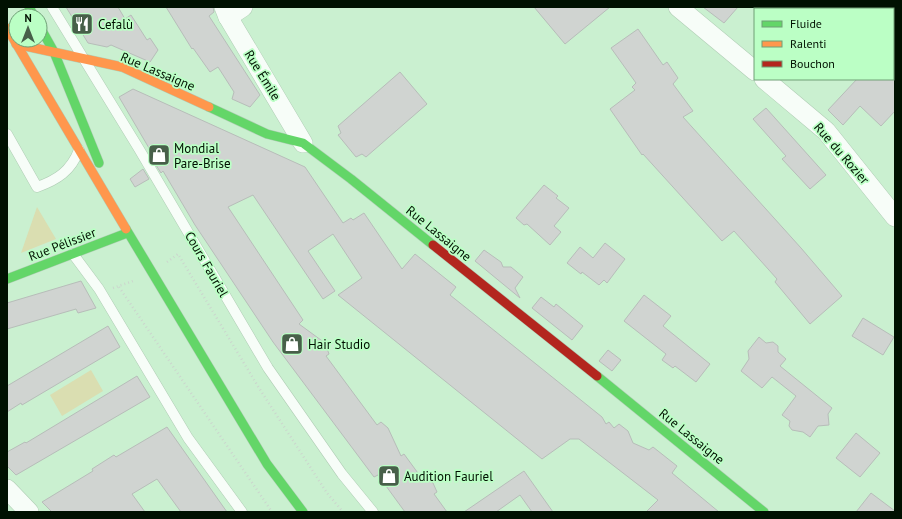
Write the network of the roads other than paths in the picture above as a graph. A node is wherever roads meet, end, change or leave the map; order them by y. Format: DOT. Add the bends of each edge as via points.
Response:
graph roads {
  1 [pos="52,7"];
  2 [pos="678,7"];
  3 [pos="232,10"];
  4 [pos="48,41"];
  5 [pos="15,48"];
  6 [pos="33,48"];
  7 [pos="54,52"];
  8 [pos="84,58"];
  9 [pos="754,70"];
  10 [pos="765,80"];
  11 [pos="7,134"];
  12 [pos="303,143"];
  13 [pos="79,150"];
  14 [pos="895,217"];
  15 [pos="127,233"];
  16 [pos="73,254"];
  17 [pos="7,279"];
  18 [pos="7,489"];
  19 [pos="29,512"];
  20 [pos="242,512"];
  21 [pos="303,512"];
  22 [pos="373,512"];
  23 [pos="764,512"];
  1 -- 8 [label="lane, Cours Fauriel"];
  2 -- 9 [label="street"];
  3 -- 12 [label="street, Rue Émile"];
  4 -- 7 [label="main road"];
  5 -- 13 [label="main road"];
  6 -- 7 [label="main road"];
  7 -- 8 [label="main road, Rue Lassaigne"];
  7 -- 15 [label="main road"];
  8 -- 12 [label="main road, Rue Lassaigne" via="122,67 267,134"];
  8 -- 22 [label="lane, Cours Fauriel" via="268,368 342,474"];
  10 -- 14 [label="street, Rue du Rozier" via="826,131"];
  11 -- 13 [label="lane" via="37,187 70,169"];
  12 -- 23 [label="main road, Rue Lassaigne" via="618,392"];
  13 -- 15 [label="main road"];
  15 -- 16 [label="main road, Rue Pélissier"];
  15 -- 21 [label="main road" via="267,464"];
  16 -- 17 [label="main road, Rue Pélissier"];
  16 -- 20 [label="lane" via="99,289 188,438"];
  18 -- 19 [label="street"];
}
